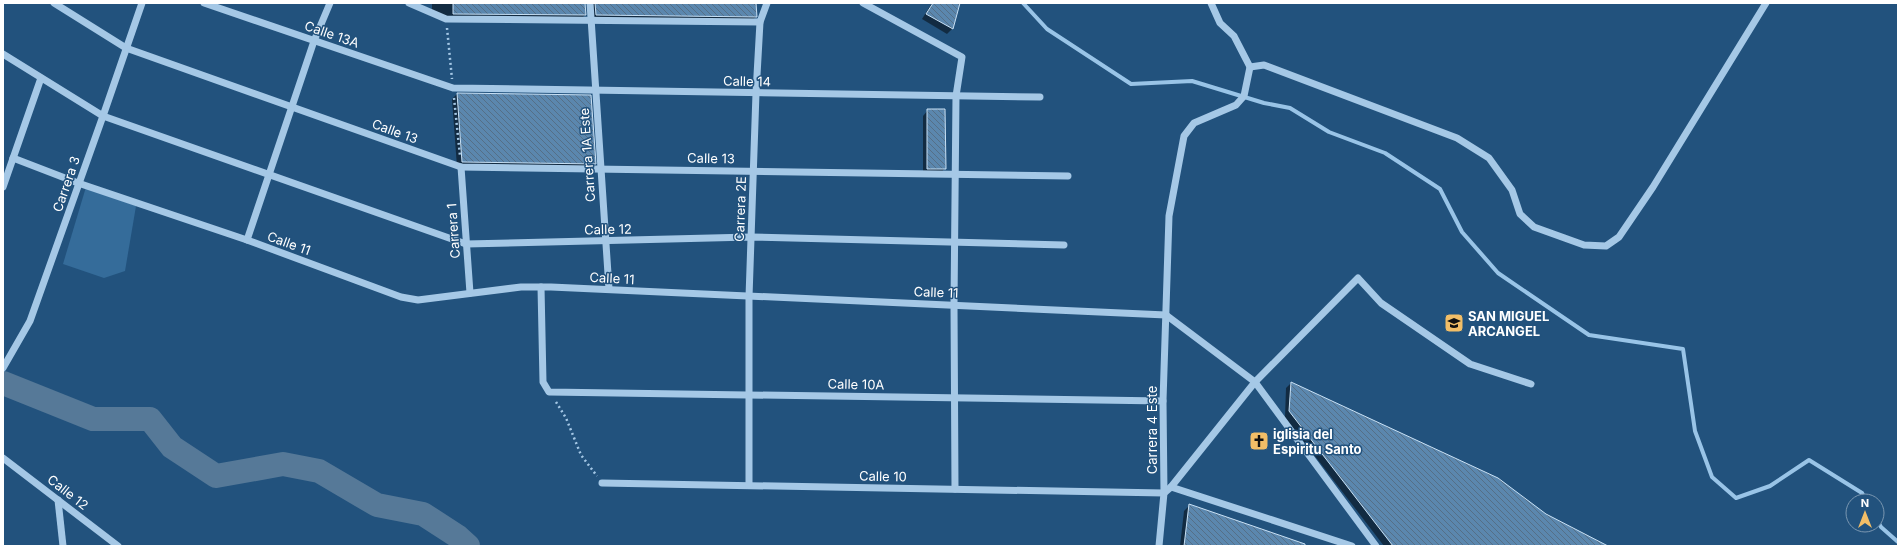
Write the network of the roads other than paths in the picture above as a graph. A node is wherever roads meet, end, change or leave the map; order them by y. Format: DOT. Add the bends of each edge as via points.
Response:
graph roads {
  1 [pos="54,3"];
  2 [pos="142,3"];
  3 [pos="204,3"];
  4 [pos="330,3"];
  5 [pos="409,3"];
  6 [pos="590,3"];
  7 [pos="767,3"];
  8 [pos="863,3"];
  9 [pos="1211,3"];
  10 [pos="1766,3"];
  11 [pos="590,20"];
  12 [pos="760,22"];
  13 [pos="314,41"];
  14 [pos="126,48"];
  15 [pos="3,54"];
  16 [pos="1250,67"];
  17 [pos="41,78"];
  18 [pos="453,88"];
  19 [pos="595,90"];
  20 [pos="756,93"];
  21 [pos="956,96"];
  22 [pos="1040,97"];
  23 [pos="292,107"];
  24 [pos="104,116"];
  25 [pos="13,158"];
  26 [pos="461,167"];
  27 [pos="600,169"];
  28 [pos="753,171"];
  29 [pos="269,174"];
  30 [pos="955,174"];
  31 [pos="1068,176"];
  32 [pos="78,183"];
  33 [pos="3,187"];
  34 [pos="751,237"];
  35 [pos="247,240"];
  36 [pos="606,241"];
  37 [pos="954,242"];
  38 [pos="466,244"];
  39 [pos="1064,245"];
  40 [pos="541,287"];
  41 [pos="609,289"];
  42 [pos="470,292"];
  43 [pos="749,298"];
  44 [pos="954,304"];
  45 [pos="1166,315"];
  46 [pos="3,368"];
  47 [pos="1255,382"];
  48 [pos="1531,384"];
  49 [pos="749,395"];
  50 [pos="954,398"];
  51 [pos="1163,401"];
  52 [pos="3,458"];
  53 [pos="602,482"];
  54 [pos="749,485"];
  55 [pos="1171,487"];
  56 [pos="955,489"];
  57 [pos="1164,494"];
  58 [pos="58,500"];
  59 [pos="63,546"];
  60 [pos="118,546"];
  61 [pos="1159,546"];
  62 [pos="1352,546"];
  63 [pos="1376,546"];
  1 -- 14 [label="street, Calle 13"];
  2 -- 14 [label="street, Carrera 3"];
  3 -- 13 [label="street, Calle 13A"];
  4 -- 13 [label="street"];
  5 -- 11 [label="street" via="446,19"];
  6 -- 11 [label="street, Carrera 1A Este"];
  7 -- 12 [label="street, Carrera 2E"];
  8 -- 21 [label="street" via="962,57"];
  9 -- 16 [label="street" via="1220,23 1234,36"];
  10 -- 16 [label="street" via="1653,187 1619,237 1606,246 1584,244 1534,227 1520,214 1512,190 1489,158 1457,138 1264,65"];
  11 -- 12 [label="street"];
  11 -- 19 [label="street, Carrera 1A Este"];
  12 -- 20 [label="street, Carrera 2E"];
  13 -- 18 [label="street, Calle 13A"];
  13 -- 23 [label="street"];
  14 -- 23 [label="street, Calle 13"];
  14 -- 24 [label="street, Carrera 3"];
  15 -- 17 [label="street"];
  16 -- 45 [label="street, Carrera 4 Este" via="1244,96 1236,106 1194,123 1184,136 1169,216"];
  17 -- 24 [label="street"];
  17 -- 25 [label="street"];
  18 -- 19 [label="street, Calle 14"];
  19 -- 20 [label="street, Calle 14"];
  19 -- 27 [label="street, Carrera 1A Este"];
  20 -- 21 [label="street, Calle 14"];
  20 -- 28 [label="street, Carrera 2E"];
  21 -- 22 [label="street, Calle 14"];
  21 -- 30 [label="street"];
  23 -- 26 [label="street, Calle 13"];
  23 -- 29 [label="street"];
  24 -- 29 [label="street"];
  24 -- 32 [label="street, Carrera 3"];
  25 -- 32 [label="street, Calle 11"];
  25 -- 33 [label="street"];
  26 -- 27 [label="street, Calle 13"];
  26 -- 38 [label="street, Carrera 1"];
  27 -- 28 [label="street, Calle 13"];
  27 -- 36 [label="street, Carrera 1A Este"];
  28 -- 30 [label="street, Calle 13"];
  28 -- 34 [label="street, Carrera 2E"];
  29 -- 35 [label="street"];
  29 -- 38 [label="street"];
  30 -- 31 [label="street, Calle 13"];
  30 -- 37 [label="street"];
  32 -- 35 [label="street, Calle 11"];
  32 -- 46 [label="street, Carrera 3" via="30,321"];
  34 -- 36 [label="street, Calle 12"];
  34 -- 37 [label="street, Calle 12"];
  34 -- 43 [label="street, Carrera 2E"];
  35 -- 42 [label="street, Calle 11" via="401,297 418,300"];
  36 -- 38 [label="street, Calle 12"];
  36 -- 41 [label="street, Carrera 1A Este"];
  37 -- 39 [label="street, Calle 12"];
  37 -- 44 [label="street"];
  38 -- 42 [label="street, Carrera 1"];
  40 -- 41 [label="street, Calle 11"];
  40 -- 42 [label="street, Calle 11"];
  40 -- 49 [label="street, Calle 10A" via="543,382 549,392"];
  41 -- 43 [label="street, Calle 11"];
  43 -- 44 [label="street, Calle 11"];
  43 -- 49 [label="street, Carrera 2E"];
  44 -- 45 [label="street, Calle 11"];
  44 -- 50 [label="street"];
  45 -- 47 [label="street"];
  45 -- 51 [label="street, Carrera 4 Este"];
  47 -- 48 [label="street" via="1358,278 1381,303 1470,364"];
  47 -- 55 [label="street"];
  47 -- 63 [label="street"];
  49 -- 50 [label="street, Calle 10A"];
  49 -- 54 [label="street, Carrera 2E"];
  50 -- 51 [label="street, Calle 10A"];
  50 -- 56 [label="street"];
  51 -- 57 [label="street, Carrera 4 Este"];
  52 -- 58 [label="street, Calle 12"];
  53 -- 54 [label="street, Calle 10"];
  54 -- 56 [label="street, Calle 10"];
  55 -- 57 [label="street"];
  55 -- 62 [label="street"];
  56 -- 57 [label="street, Calle 10"];
  57 -- 61 [label="street, Carrera 4 Este"];
  58 -- 59 [label="street"];
  58 -- 60 [label="street, Calle 12"];
}
